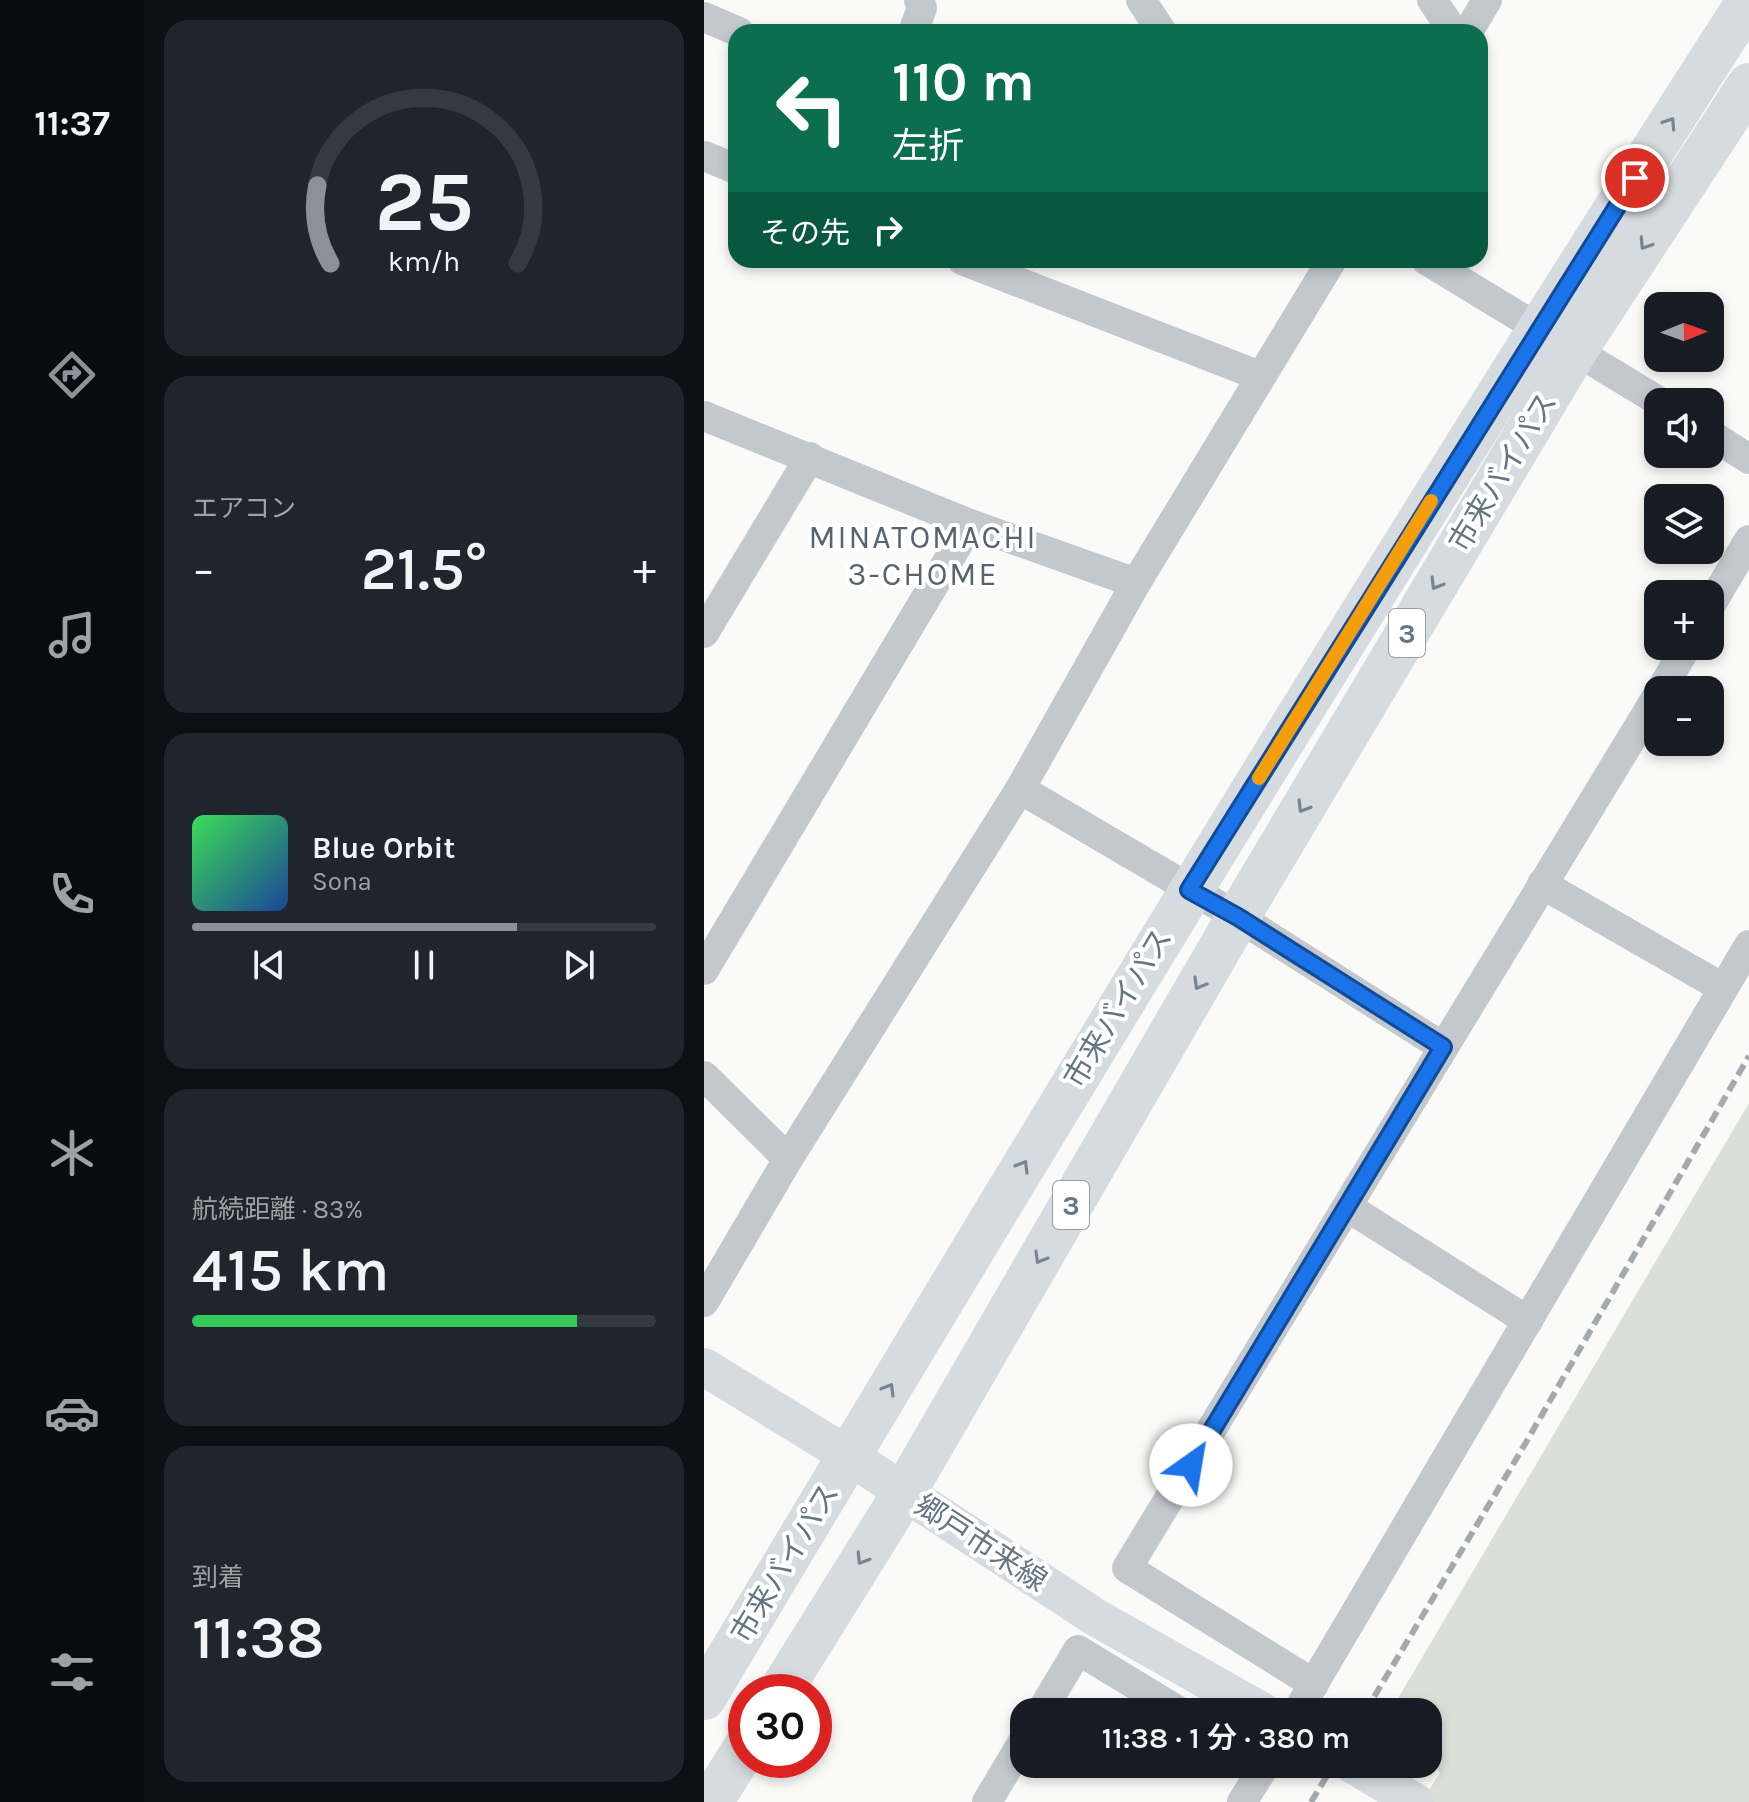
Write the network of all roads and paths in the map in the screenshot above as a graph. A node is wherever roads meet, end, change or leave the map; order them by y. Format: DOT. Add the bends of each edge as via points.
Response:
graph roads {
  1 [pos="919,0"];
  2 [pos="1141,0"];
  3 [pos="1432,0"];
  4 [pos="1487,0"];
  5 [pos="1749,0"];
  6 [pos="704,17"];
  7 [pos="916,24"];
  8 [pos="1157,24"];
  9 [pos="1448,24"];
  10 [pos="1473,24"];
  11 [pos="728,27"];
  12 [pos="1749,85"];
  13 [pos="704,156"];
  14 [pos="728,166"];
  15 [pos="984,268"];
  16 [pos="1327,268"];
  17 [pos="1439,268"];
  18 [pos="1537,330"];
  19 [pos="1577,348"];
  20 [pos="1260,376"];
  21 [pos="1644,392"];
  22 [pos="704,416"];
  23 [pos="1724,443"];
  24 [pos="810,457"];
  25 [pos="1749,459"];
  26 [pos="970,524"];
  27 [pos="1749,540"];
  28 [pos="1724,582"];
  29 [pos="1136,583"];
  30 [pos="704,633"];
  31 [pos="1644,717"];
  32 [pos="1020,789"];
  33 [pos="1542,884"];
  34 [pos="1189,890"];
  35 [pos="1238,917"];
  36 [pos="1749,945"];
  37 [pos="704,970"];
  38 [pos="1723,988"];
  39 [pos="1443,1047"];
  40 [pos="704,1076"];
  41 [pos="788,1159"];
  42 [pos="1349,1208"];
  43 [pos="704,1302"];
  44 [pos="1528,1321"];
  45 [pos="704,1367"];
  46 [pos="849,1456"];
  47 [pos="904,1493"];
  48 [pos="791,1674"];
  49 [pos="1314,1684"];
  50 [pos="704,1698"];
  51 [pos="1049,1698"];
  52 [pos="1157,1698"];
  53 [pos="1239,1698"];
  54 [pos="1306,1698"];
  55 [pos="1010,1763"];
  56 [pos="728,1775"];
  57 [pos="1257,1778"];
  58 [pos="1372,1778"];
  59 [pos="1402,1799"];
  60 [pos="711,1802"];
  61 [pos="987,1802"];
  62 [pos="1242,1802"];
  1 -- 7 [label="street"];
  2 -- 8 [label="street"];
  3 -- 9 [label="street"];
  4 -- 10 [label="street"];
  18 -- 5 [label="highway, 市来バイパス / 3, one-way"];
  6 -- 11 [label="street"];
  12 -- 19 [label="highway, 市来バイパス / 3, one-way"];
  13 -- 14 [label="street"];
  15 -- 20 [label="street"];
  16 -- 20 [label="street"];
  17 -- 18 [label="street"];
  18 -- 19 [label="street"];
  18 -- 34 [label="highway, 市来バイパス / 3"];
  19 -- 21 [label="street"];
  19 -- 35 [label="highway, 市来バイパス / 3, one-way"];
  20 -- 29 [label="street"];
  22 -- 24 [label="street"];
  23 -- 25 [label="street"];
  24 -- 26 [label="street"];
  24 -- 30 [label="street"];
  26 -- 29 [label="street"];
  26 -- 37 [label="street"];
  27 -- 28 [label="street"];
  29 -- 32 [label="street"];
  31 -- 33 [label="street"];
  32 -- 34 [label="street"];
  32 -- 41 [label="street"];
  33 -- 38 [label="street"];
  33 -- 39 [label="street"];
  34 -- 35 [label="street"];
  46 -- 34 [label="highway, 市来バイパス / 3, one-way"];
  35 -- 39 [label="street"];
  35 -- 47 [label="highway, 市来バイパス / 3, one-way"];
  36 -- 38 [label="street"];
  38 -- 44 [label="street"];
  39 -- 42 [label="street"];
  40 -- 41 [label="street"];
  41 -- 43 [label="street"];
  42 -- 44 [label="street"];
  42 -- 49 [label="street" via="1127,1568"];
  44 -- 49 [label="street"];
  45 -- 46 [label="main road, 郷戸市来線"];
  46 -- 47 [label="main road, 郷戸市来線"];
  46 -- 50 [label="highway, 市来バイパス / 3"];
  47 -- 48 [label="highway, 市来バイパス / 3, one-way"];
  47 -- 53 [label="main road, 郷戸市来線" via="1095,1617"];
  49 -- 54 [label="street"];
  51 -- 52 [label="street" via="1078,1650"];
  55 -- 61 [label="street"];
  56 -- 60 [label="highway"];
  57 -- 62 [label="street"];
  58 -- 59 [label="main road"];
}
